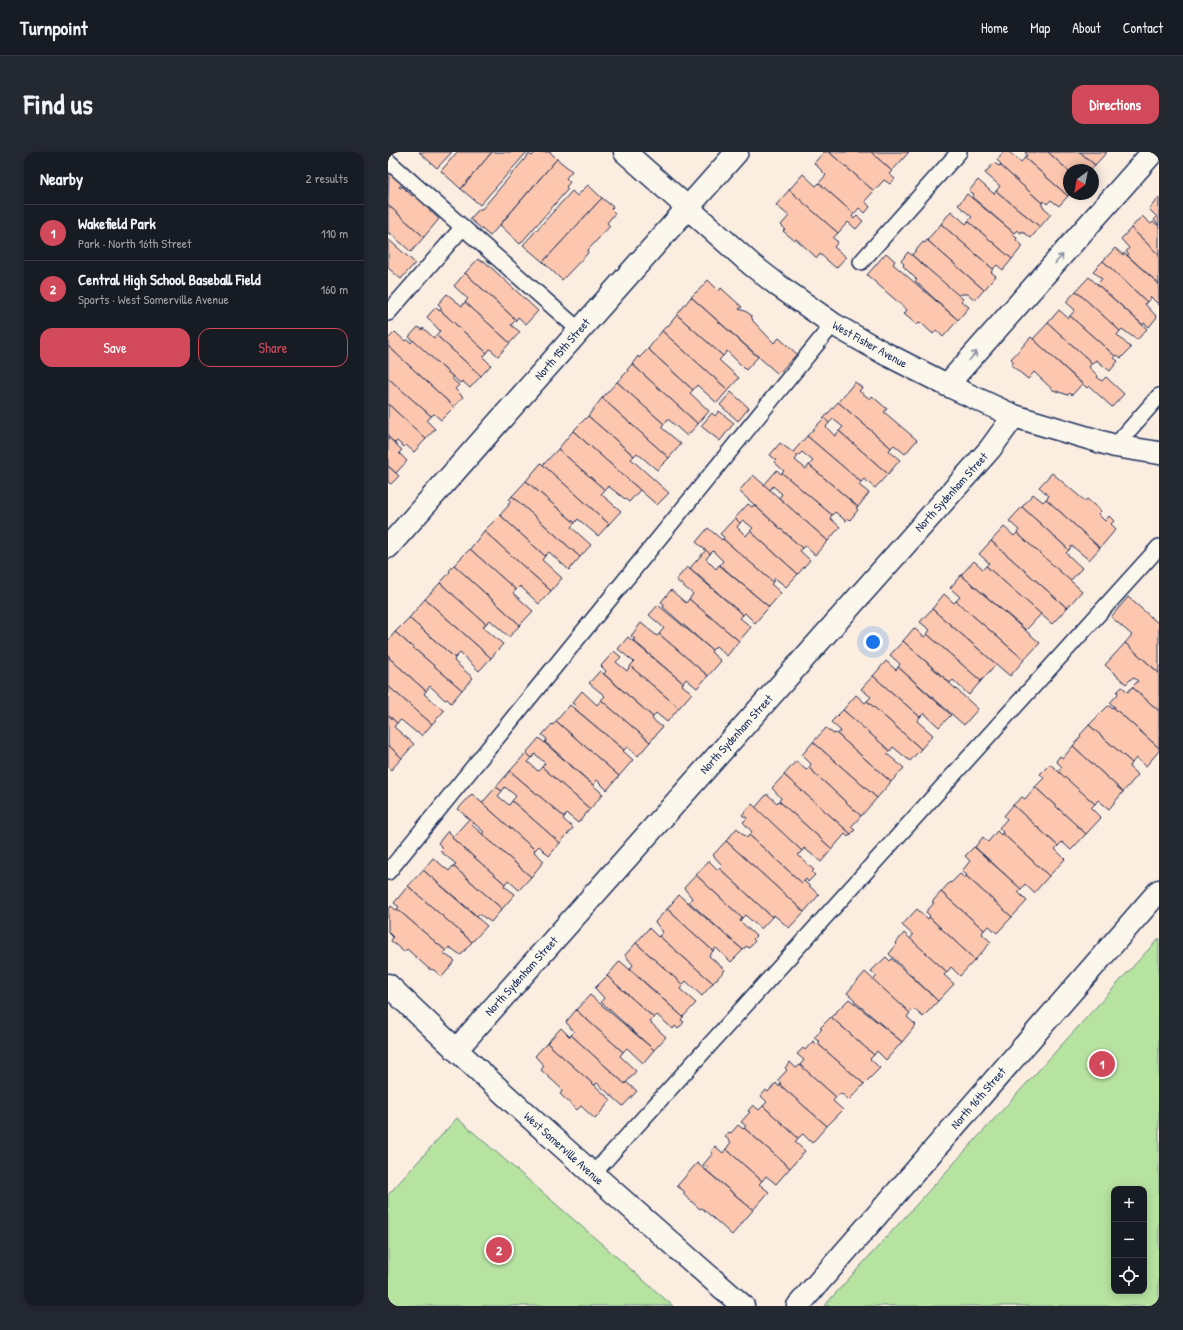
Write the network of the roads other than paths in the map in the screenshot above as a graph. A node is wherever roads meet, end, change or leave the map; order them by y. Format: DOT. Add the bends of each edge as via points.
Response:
graph roads {
  1 [pos="626,152"];
  2 [pos="736,152"];
  3 [pos="959,152"];
  4 [pos="1153,152"];
  5 [pos="388,161"];
  6 [pos="688,207"];
  7 [pos="463,227"];
  8 [pos="861,262"];
  9 [pos="388,313"];
  10 [pos="833,324"];
  11 [pos="579,330"];
  12 [pos="947,385"];
  13 [pos="1159,396"];
  14 [pos="1014,416"];
  15 [pos="1115,446"];
  16 [pos="1159,453"];
  17 [pos="388,547"];
  18 [pos="1159,547"];
  19 [pos="388,872"];
  20 [pos="1159,891"];
  21 [pos="388,985"];
  22 [pos="456,1050"];
  23 [pos="593,1174"];
  24 [pos="743,1306"];
  25 [pos="798,1306"];
  1 -- 6 [label="street, West Fisher Avenue"];
  2 -- 6 [label="street, North 15th Street"];
  3 -- 8 [label="lane"];
  12 -- 4 [label="street, one-way"];
  5 -- 7 [label="lane"];
  6 -- 10 [label="street, West Fisher Avenue" via="752,265"];
  6 -- 11 [label="street, North 15th Street"];
  7 -- 9 [label="lane"];
  7 -- 11 [label="lane"];
  10 -- 12 [label="street, West Fisher Avenue"];
  10 -- 19 [label="lane"];
  11 -- 17 [label="street, North 15th Street"];
  12 -- 14 [label="street, West Fisher Avenue"];
  13 -- 15 [label="lane"];
  14 -- 15 [label="street, West Fisher Avenue"];
  14 -- 22 [label="street, North Sydenham Street" via="990,449"];
  15 -- 16 [label="street, West Fisher Avenue"];
  18 -- 23 [label="lane"];
  20 -- 25 [label="street, North 16th Street"];
  21 -- 22 [label="street, West Somerville Avenue"];
  22 -- 23 [label="street, West Somerville Avenue"];
  23 -- 24 [label="street, West Somerville Avenue"];
}
